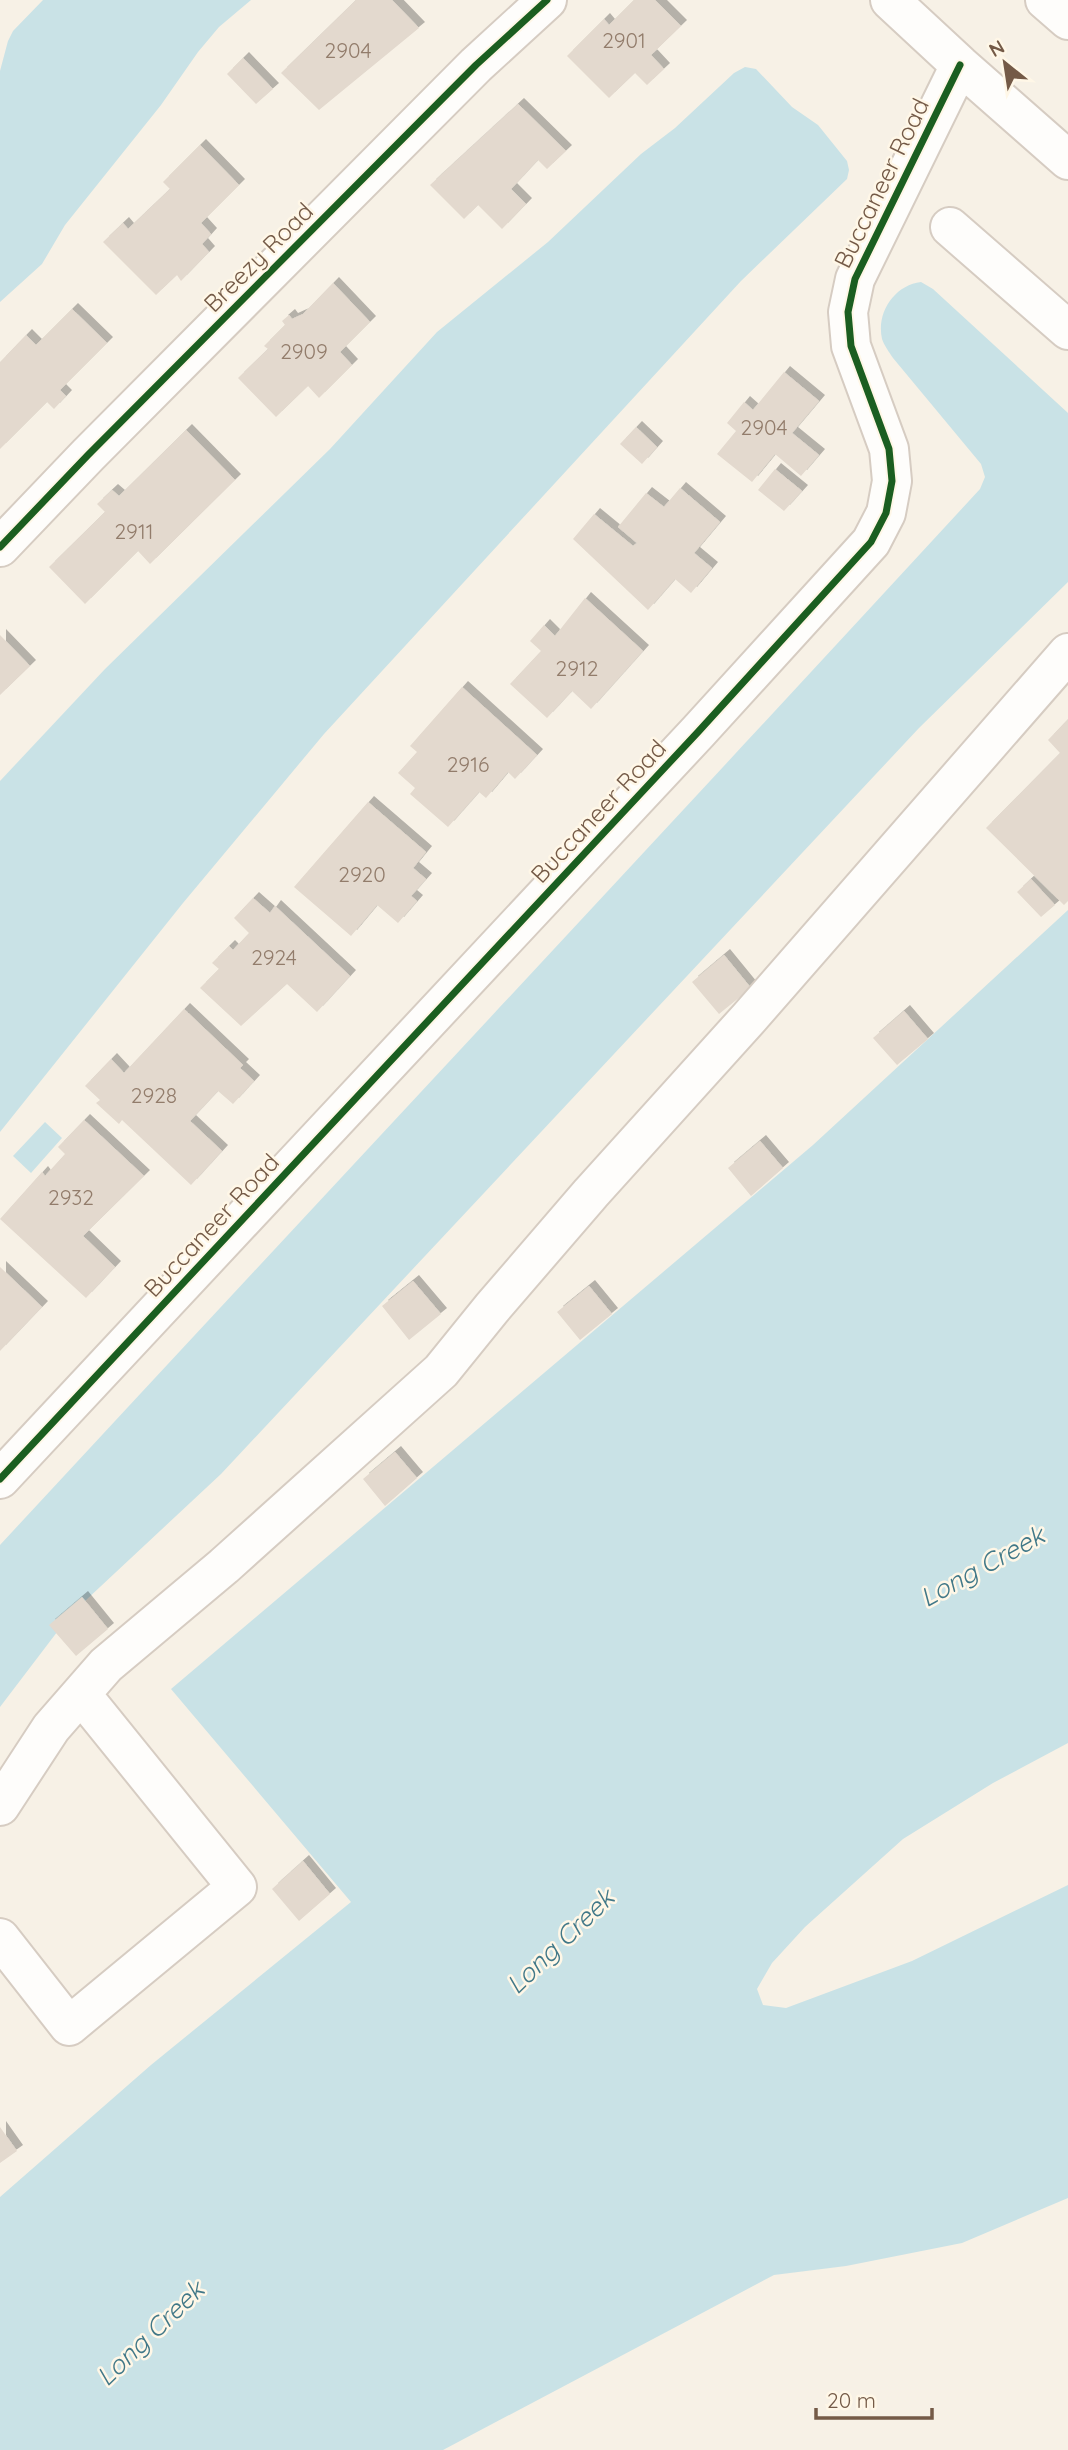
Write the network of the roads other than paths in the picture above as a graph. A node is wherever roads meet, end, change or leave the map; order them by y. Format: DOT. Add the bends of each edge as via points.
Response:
graph roads {
  1 [pos="547,0"];
  2 [pos="890,0"];
  3 [pos="1045,0"];
  4 [pos="1068,20"];
  5 [pos="960,65"];
  6 [pos="1068,160"];
  7 [pos="950,227"];
  8 [pos="1068,330"];
  9 [pos="0,547"];
  10 [pos="1068,653"];
  11 [pos="0,1479"];
  12 [pos="81,1695"];
  13 [pos="0,1806"];
  14 [pos="0,1938"];
  1 -- 9 [label="street, Breezy Road" via="476,65"];
  2 -- 5 [label="street"];
  3 -- 4 [label="street"];
  5 -- 6 [label="street"];
  5 -- 11 [label="street, Buccaneer Road" via="855,279 848,312 851,346 889,449 892,481 886,513 871,542"];
  7 -- 8 [label="street"];
  10 -- 12 [label="street" via="441,1371 106,1665"];
  12 -- 13 [label="street" via="51,1728"];
  12 -- 14 [label="street" via="237,1888 69,2026"];
}
